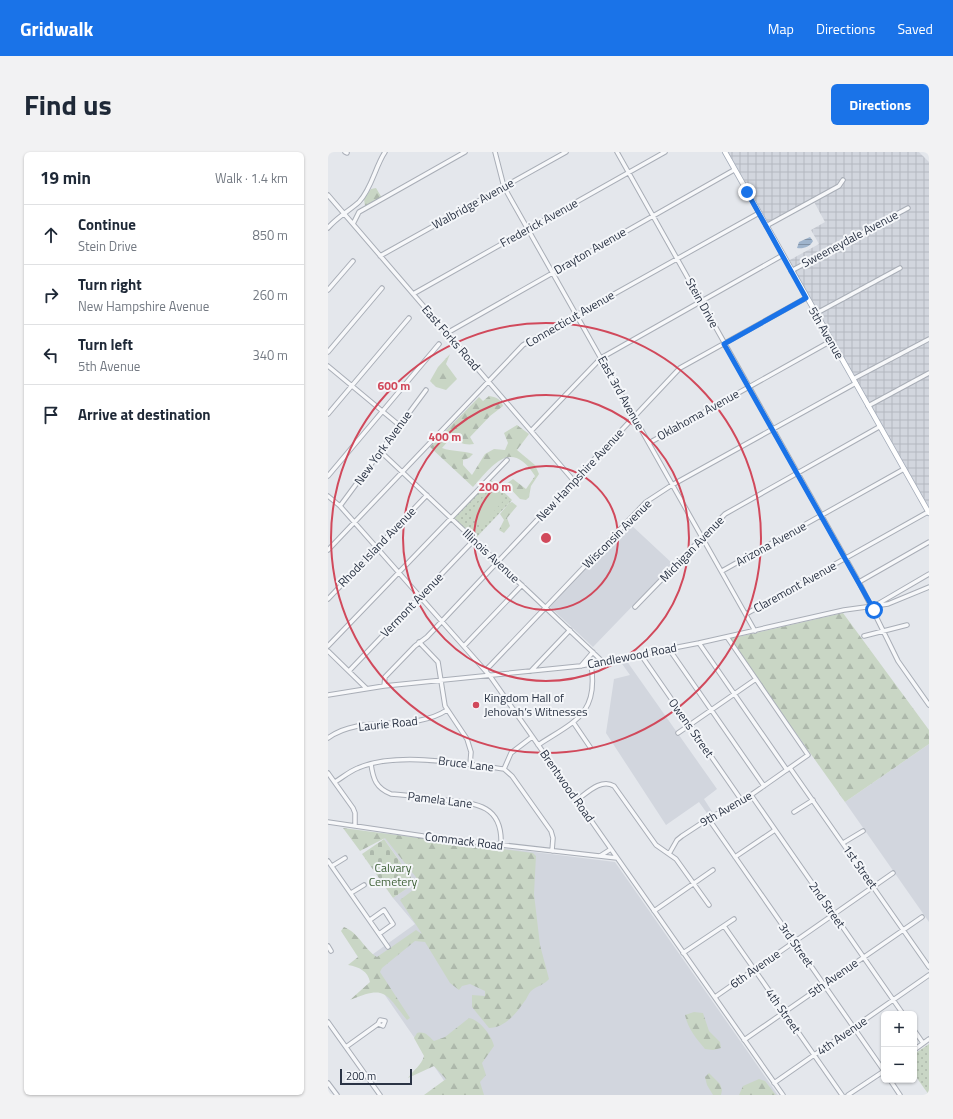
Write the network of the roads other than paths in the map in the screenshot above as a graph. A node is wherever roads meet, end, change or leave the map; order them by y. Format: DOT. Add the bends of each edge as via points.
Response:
graph roads {
  1 [pos="386,152"];
  2 [pos="465,152"];
  3 [pos="495,152"];
  4 [pos="566,152"];
  5 [pos="616,152"];
  6 [pos="665,152"];
  7 [pos="724,152"];
  8 [pos="734,170"];
  9 [pos="628,173"];
  10 [pos="843,180"];
  11 [pos="504,187"];
  12 [pos="328,195"];
  13 [pos="360,204"];
  14 [pos="908,208"];
  15 [pos="365,210"];
  16 [pos="359,212"];
  17 [pos="759,213"];
  18 [pos="344,214"];
  19 [pos="652,216"];
  20 [pos="353,224"];
  21 [pos="766,226"];
  22 [pos="328,228"];
  23 [pos="528,229"];
  24 [pos="783,255"];
  25 [pos="380,256"];
  26 [pos="676,259"];
  27 [pos="352,261"];
  28 [pos="900,268"];
  29 [pos="791,271"];
  30 [pos="552,273"];
  31 [pos="382,288"];
  32 [pos="328,290"];
  33 [pos="413,294"];
  34 [pos="806,298"];
  35 [pos="700,301"];
  36 [pos="816,314"];
  37 [pos="576,315"];
  38 [pos="409,318"];
  39 [pos="447,333"];
  40 [pos="929,339"];
  41 [pos="831,341"];
  42 [pos="439,344"];
  43 [pos="724,344"];
  44 [pos="328,352"];
  45 [pos="601,358"];
  46 [pos="328,366"];
  47 [pos="929,373"];
  48 [pos="488,381"];
  49 [pos="855,381"];
  50 [pos="352,386"];
  51 [pos="748,387"];
  52 [pos="426,390"];
  53 [pos="868,406"];
  54 [pos="382,411"];
  55 [pos="328,414"];
  56 [pos="634,417"];
  57 [pos="399,425"];
  58 [pos="880,427"];
  59 [pos="773,430"];
  60 [pos="531,431"];
  61 [pos="649,443"];
  62 [pos="380,451"];
  63 [pos="507,460"];
  64 [pos="904,469"];
  65 [pos="403,472"];
  66 [pos="797,473"];
  67 [pos="328,476"];
  68 [pos="574,481"];
  69 [pos="672,485"];
  70 [pos="427,495"];
  71 [pos="328,496"];
  72 [pos="332,499"];
  73 [pos="328,503"];
  74 [pos="340,506"];
  75 [pos="928,513"];
  76 [pos="822,516"];
  77 [pos="450,517"];
  78 [pos="355,522"];
  79 [pos="702,538"];
  80 [pos="474,540"];
  81 [pos="929,542"];
  82 [pos="376,547"];
  83 [pos="328,550"];
  84 [pos="846,558"];
  85 [pos="497,562"];
  86 [pos="722,571"];
  87 [pos="398,572"];
  88 [pos="929,574"];
  89 [pos="859,582"];
  90 [pos="522,585"];
  91 [pos="929,587"];
  92 [pos="420,597"];
  93 [pos="328,598"];
  94 [pos="874,606"];
  95 [pos="546,607"];
  96 [pos="635,607"];
  97 [pos="746,614"];
  98 [pos="442,621"];
  99 [pos="907,625"];
  100 [pos="570,630"];
  101 [pos="755,631"];
  102 [pos="884,631"];
  103 [pos="864,636"];
  104 [pos="727,637"];
  105 [pos="419,642"];
  106 [pos="699,643"];
  107 [pos="328,646"];
  108 [pos="464,646"];
  109 [pos="669,649"];
  110 [pos="328,650"];
  111 [pos="593,652"];
  112 [pos="641,655"];
  113 [pos="603,662"];
  114 [pos="591,664"];
  115 [pos="580,666"];
  116 [pos="486,670"];
  117 [pos="349,671"];
  118 [pos="531,671"];
  119 [pos="490,676"];
  120 [pos="756,679"];
  121 [pos="442,680"];
  122 [pos="384,686"];
  123 [pos="366,688"];
  124 [pos="734,694"];
  125 [pos="328,695"];
  126 [pos="929,704"];
  127 [pos="712,709"];
  128 [pos="447,710"];
  129 [pos="572,722"];
  130 [pos="689,725"];
  131 [pos="328,731"];
  132 [pos="678,733"];
  133 [pos="330,737"];
  134 [pos="532,737"];
  135 [pos="538,745"];
  136 [pos="590,747"];
  137 [pos="371,764"];
  138 [pos="470,765"];
  139 [pos="504,769"];
  140 [pos="788,769"];
  141 [pos="328,772"];
  142 [pos="335,782"];
  143 [pos="764,786"];
  144 [pos="750,795"];
  145 [pos="577,800"];
  146 [pos="813,800"];
  147 [pos="742,801"];
  148 [pos="794,812"];
  149 [pos="708,818"];
  150 [pos="328,822"];
  151 [pos="355,826"];
  152 [pos="774,830"];
  153 [pos="863,831"];
  154 [pos="843,843"];
  155 [pos="501,845"];
  156 [pos="611,849"];
  157 [pos="552,851"];
  158 [pos="669,854"];
  159 [pos="600,857"];
  160 [pos="735,857"];
  161 [pos="344,858"];
  162 [pos="617,858"];
  163 [pos="328,861"];
  164 [pos="332,866"];
  165 [pos="713,870"];
  166 [pos="893,873"];
  167 [pos="694,884"];
  168 [pos="364,885"];
  169 [pos="873,887"];
  170 [pos="351,893"];
  171 [pos="709,905"];
  172 [pos="654,911"];
  173 [pos="834,914"];
  174 [pos="922,917"];
  175 [pos="370,920"];
  176 [pos="734,920"];
  177 [pos="724,926"];
  178 [pos="903,930"];
  179 [pos="379,934"];
  180 [pos="794,942"];
  181 [pos="328,946"];
  182 [pos="388,947"];
  183 [pos="332,952"];
  184 [pos="683,953"];
  185 [pos="863,957"];
  186 [pos="929,967"];
  187 [pos="754,970"];
  188 [pos="929,975"];
  189 [pos="824,985"];
  190 [pos="715,997"];
  191 [pos="893,1000"];
  192 [pos="901,1011"];
  193 [pos="784,1012"];
  194 [pos="328,1022"];
  195 [pos="378,1024"];
  196 [pos="854,1028"];
  197 [pos="917,1034"];
  198 [pos="929,1039"];
  199 [pos="744,1040"];
  200 [pos="923,1043"];
  201 [pos="346,1047"];
  202 [pos="917,1048"];
  203 [pos="814,1056"];
  204 [pos="881,1067"];
  205 [pos="881,1073"];
  206 [pos="328,1083"];
  207 [pos="774,1083"];
  208 [pos="892,1083"];
  209 [pos="337,1095"];
  210 [pos="380,1095"];
  211 [pos="783,1095"];
  212 [pos="842,1095"];
  213 [pos="848,1095"];
  214 [pos="900,1095"];
  1 -- 13 [label="street"];
  2 -- 15 [label="street"];
  3 -- 11 [label="street, East 3rd Avenue"];
  4 -- 11 [label="street, Walbridge Avenue"];
  5 -- 9 [label="street, Stein Drive"];
  6 -- 9 [label="street, Frederick Avenue"];
  7 -- 8 [label="main road, 5th Avenue"];
  8 -- 17 [label="main road, 5th Avenue"];
  8 -- 19 [label="street, Drayton Avenue"];
  9 -- 19 [label="street, Stein Drive"];
  9 -- 23 [label="street, Frederick Avenue"];
  10 -- 21 [label="street" via="839,186"];
  11 -- 23 [label="street, East 3rd Avenue"];
  11 -- 25 [label="street, Walbridge Avenue"];
  12 -- 18 [label="street, East Forks Road"];
  13 -- 15 [label="street"];
  13 -- 16 [label="street"];
  13 -- 18 [label="street"];
  14 -- 29 [label="street, Sweeneydale Avenue"];
  15 -- 16 [label="street"];
  16 -- 20 [label="street"];
  17 -- 21 [label="main road, 5th Avenue"];
  17 -- 26 [label="street, Connecticut Avenue"];
  18 -- 20 [label="street, East Forks Road"];
  18 -- 22 [label="street"];
  19 -- 26 [label="street, Stein Drive"];
  19 -- 30 [label="street, Drayton Avenue"];
  20 -- 25 [label="street, East Forks Road"];
  21 -- 24 [label="main road, 5th Avenue"];
  23 -- 30 [label="street, East 3rd Avenue"];
  23 -- 33 [label="street, Frederick Avenue"];
  24 -- 29 [label="main road, 5th Avenue"];
  24 -- 35 [label="street"];
  25 -- 33 [label="street, East Forks Road"];
  26 -- 35 [label="street, Stein Drive"];
  26 -- 37 [label="street, Connecticut Avenue"];
  27 -- 32 [label="street"];
  28 -- 36 [label="street"];
  29 -- 34 [label="main road, 5th Avenue"];
  30 -- 37 [label="street, East 3rd Avenue"];
  30 -- 39 [label="street, Drayton Avenue"];
  31 -- 44 [label="street"];
  33 -- 39 [label="street, East Forks Road"];
  34 -- 36 [label="main road, 5th Avenue"];
  34 -- 43 [label="street, New Hampshire Avenue"];
  35 -- 43 [label="street, Stein Drive"];
  35 -- 45 [label="street"];
  36 -- 41 [label="main road, 5th Avenue"];
  37 -- 45 [label="street, East 3rd Avenue"];
  37 -- 48 [label="street, Connecticut Avenue" via="523,345"];
  38 -- 50 [label="street"];
  39 -- 48 [label="street, East Forks Road"];
  40 -- 49 [label="street, Wisconsin Avenue"];
  41 -- 49 [label="main road, 5th Avenue"];
  41 -- 51 [label="street, Oklahoma Avenue"];
  42 -- 54 [label="street"];
  43 -- 51 [label="street, Stein Drive"];
  43 -- 56 [label="street, New Hampshire Avenue" via="680,368"];
  45 -- 56 [label="street, East 3rd Avenue"];
  45 -- 60 [label="street"];
  46 -- 50 [label="street"];
  47 -- 53 [label="street"];
  48 -- 60 [label="street, East Forks Road"];
  48 -- 65 [label="street, Connecticut Avenue"];
  49 -- 53 [label="main road, 5th Avenue"];
  49 -- 59 [label="street, Wisconsin Avenue"];
  50 -- 54 [label="street"];
  50 -- 55 [label="street"];
  51 -- 59 [label="street, Stein Drive"];
  51 -- 61 [label="street, Oklahoma Avenue"];
  52 -- 57 [label="street, New York Avenue"];
  53 -- 58 [label="main road, 5th Avenue"];
  54 -- 57 [label="street"];
  54 -- 67 [label="street"];
  56 -- 61 [label="street, East 3rd Avenue"];
  56 -- 68 [label="street, New Hampshire Avenue"];
  57 -- 62 [label="street, New York Avenue"];
  58 -- 64 [label="main road, 5th Avenue"];
  58 -- 66 [label="street, Michigan Avenue"];
  59 -- 66 [label="street, Stein Drive"];
  59 -- 69 [label="street, Wisconsin Avenue"];
  60 -- 68 [label="street, East Forks Road"];
  61 -- 69 [label="street, East 3rd Avenue"];
  62 -- 65 [label="street, Illinois Avenue"];
  62 -- 74 [label="street, New York Avenue"];
  63 -- 77 [label="street"];
  64 -- 75 [label="main road, 5th Avenue"];
  64 -- 76 [label="street, Arizona Avenue"];
  65 -- 70 [label="street, Illinois Avenue"];
  65 -- 78 [label="street, Connecticut Avenue"];
  66 -- 76 [label="street, Stein Drive"];
  66 -- 79 [label="street, Michigan Avenue" via="725,514"];
  68 -- 85 [label="street, New Hampshire Avenue"];
  69 -- 79 [label="street, East 3rd Avenue"];
  69 -- 95 [label="street, Wisconsin Avenue" via="643,505"];
  70 -- 77 [label="street, Illinois Avenue"];
  70 -- 82 [label="street, Rhode Island Avenue"];
  71 -- 72 [label="street, Brentwood Road"];
  72 -- 73 [label="street"];
  72 -- 74 [label="street, Brentwood Road"];
  74 -- 78 [label="street, Brentwood Road"];
  75 -- 84 [label="street, Claremont Avenue"];
  76 -- 84 [label="street, Stein Drive"];
  76 -- 86 [label="street, Arizona Avenue"];
  77 -- 80 [label="street, Illinois Avenue"];
  77 -- 87 [label="street"];
  78 -- 82 [label="street, Brentwood Road"];
  78 -- 83 [label="street, Connecticut Avenue"];
  79 -- 86 [label="street, East 3rd Avenue"];
  79 -- 96 [label="street, Michigan Avenue"];
  80 -- 85 [label="street, Illinois Avenue"];
  80 -- 92 [label="street, Vermont Avenue"];
  81 -- 89 [label="street"];
  82 -- 87 [label="street, Brentwood Road"];
  82 -- 93 [label="street, Rhode Island Avenue"];
  84 -- 89 [label="street, Stein Drive"];
  84 -- 97 [label="street, Claremont Avenue"];
  85 -- 90 [label="street, Illinois Avenue"];
  85 -- 98 [label="street, New Hampshire Avenue"];
  86 -- 97 [label="street, East 3rd Avenue"];
  87 -- 92 [label="street, Brentwood Road"];
  87 -- 107 [label="street"];
  88 -- 94 [label="street"];
  89 -- 94 [label="street, Stein Drive"];
  90 -- 95 [label="street, Illinois Avenue"];
  90 -- 108 [label="street"];
  91 -- 94 [label="street, Candlewood Road" via="888,604"];
  92 -- 98 [label="street, Brentwood Road"];
  92 -- 117 [label="street, Vermont Avenue"];
  94 -- 101 [label="street, Candlewood Road" via="844,610"];
  94 -- 102 [label="street, Stein Drive"];
  95 -- 100 [label="street, Illinois Avenue"];
  95 -- 116 [label="street, Wisconsin Avenue"];
  97 -- 101 [label="street, East 3rd Avenue"];
  98 -- 105 [label="street, New Hampshire Avenue"];
  98 -- 108 [label="street, Brentwood Road"];
  99 -- 102 [label="street"];
  100 -- 111 [label="street, Illinois Avenue"];
  100 -- 118 [label="street"];
  101 -- 104 [label="street, Candlewood Road"];
  102 -- 103 [label="street"];
  102 -- 126 [label="street, Stein Drive" via="898,661"];
  104 -- 106 [label="street, Candlewood Road"];
  104 -- 120 [label="street"];
  105 -- 121 [label="street" via="438,662"];
  105 -- 122 [label="street, New Hampshire Avenue" via="385,677"];
  106 -- 109 [label="street, Candlewood Road"];
  106 -- 124 [label="street, 1st Street"];
  108 -- 116 [label="street, Brentwood Road"];
  109 -- 112 [label="street, Candlewood Road"];
  109 -- 127 [label="street"];
  110 -- 117 [label="street"];
  111 -- 113 [label="street, Illinois Avenue"];
  111 -- 115 [label="street"];
  112 -- 113 [label="street, Candlewood Road"];
  112 -- 130 [label="street, Owens Street"];
  113 -- 114 [label="street, Candlewood Road"];
  114 -- 115 [label="street, Candlewood Road"];
  114 -- 129 [label="street" via="592,695 585,710"];
  115 -- 118 [label="street, Candlewood Road"];
  116 -- 119 [label="street, Brentwood Road"];
  117 -- 123 [label="street"];
  118 -- 119 [label="street, Candlewood Road"];
  119 -- 121 [label="street, Candlewood Road"];
  119 -- 134 [label="street, Brentwood Road"];
  120 -- 124 [label="street"];
  120 -- 140 [label="street, 9th Avenue" via="808,755"];
  121 -- 122 [label="street, Candlewood Road"];
  121 -- 128 [label="street"];
  122 -- 123 [label="street, Candlewood Road"];
  123 -- 125 [label="street, Candlewood Road"];
  124 -- 127 [label="street"];
  124 -- 140 [label="street, 1st Street"];
  127 -- 130 [label="street"];
  127 -- 143 [label="street"];
  128 -- 133 [label="street, Laurie Road" via="427,720 355,727"];
  128 -- 138 [label="street" via="467,739 471,752"];
  129 -- 135 [label="street"];
  129 -- 136 [label="street"];
  130 -- 132 [label="street"];
  130 -- 147 [label="street, Owens Street"];
  131 -- 133 [label="street"];
  134 -- 135 [label="street, Brentwood Road"];
  134 -- 139 [label="street" via="511,753"];
  135 -- 145 [label="street, Brentwood Road"];
  137 -- 138 [label="street, Bruce Lane" via="419,759"];
  137 -- 142 [label="street, Bruce Lane" via="352,771"];
  137 -- 155 [label="street, Pamela Lane" via="373,779 380,788 391,794 471,803 484,808 498,822"];
  138 -- 139 [label="street, Bruce Lane"];
  139 -- 157 [label="street, Bruce Lane" via="512,776 551,831"];
  140 -- 143 [label="street, 9th Avenue"];
  140 -- 146 [label="street, 1st Street"];
  141 -- 142 [label="street"];
  142 -- 151 [label="street" via="355,813"];
  143 -- 144 [label="street, 9th Avenue"];
  144 -- 147 [label="street, 9th Avenue"];
  144 -- 152 [label="street, 2nd Street"];
  145 -- 156 [label="street, Brentwood Road"];
  145 -- 158 [label="street" via="602,784 614,786 656,845"];
  146 -- 148 [label="street"];
  146 -- 154 [label="street, 1st Street"];
  147 -- 149 [label="street, 9th Avenue" via="731,809"];
  149 -- 158 [label="street, 9th Avenue" via="677,840"];
  149 -- 160 [label="street, 3rd Street"];
  150 -- 151 [label="street, Commack Road"];
  151 -- 155 [label="street, Commack Road"];
  152 -- 160 [label="street"];
  152 -- 173 [label="street, 2nd Street"];
  153 -- 154 [label="street"];
  154 -- 169 [label="street, 1st Street"];
  155 -- 157 [label="street, Commack Road"];
  156 -- 159 [label="street"];
  156 -- 162 [label="street, Brentwood Road"];
  157 -- 159 [label="street, Commack Road"];
  158 -- 167 [label="street" via="676,859"];
  159 -- 162 [label="street, Commack Road"];
  160 -- 180 [label="street, 3rd Street"];
  161 -- 164 [label="street"];
  162 -- 172 [label="street, Brentwood Road"];
  163 -- 164 [label="street"];
  164 -- 170 [label="street"];
  165 -- 167 [label="street"];
  166 -- 169 [label="street, 6th Avenue"];
  167 -- 171 [label="street"];
  167 -- 172 [label="street"];
  168 -- 170 [label="street"];
  169 -- 173 [label="street, 6th Avenue"];
  169 -- 178 [label="street, 1st Street"];
  170 -- 175 [label="street"];
  172 -- 184 [label="street, Brentwood Road"];
  173 -- 180 [label="street, 6th Avenue"];
  173 -- 185 [label="street, 2nd Street"];
  174 -- 178 [label="street, 5th Avenue"];
  175 -- 179 [label="street"];
  175 -- 179 [label="street" via="384,910 394,924"];
  176 -- 177 [label="street"];
  177 -- 184 [label="street"];
  177 -- 187 [label="street, 4th Street"];
  178 -- 185 [label="street, 5th Avenue"];
  178 -- 186 [label="street, 1st Street"];
  179 -- 182 [label="street"];
  180 -- 187 [label="street, 6th Avenue"];
  180 -- 189 [label="street, 3rd Street"];
  181 -- 183 [label="street"];
  184 -- 190 [label="street, Brentwood Road"];
  185 -- 189 [label="street, 5th Avenue"];
  185 -- 191 [label="street, 2nd Street"];
  187 -- 190 [label="street, 6th Avenue"];
  187 -- 193 [label="street, 4th Street"];
  188 -- 191 [label="street, 4th Avenue"];
  189 -- 193 [label="street, 5th Avenue"];
  189 -- 196 [label="street, 3rd Street"];
  190 -- 199 [label="street, Brentwood Road"];
  191 -- 192 [label="street, 2nd Street"];
  191 -- 196 [label="street, 4th Avenue"];
  193 -- 199 [label="street, 5th Avenue"];
  193 -- 203 [label="street, 4th Street"];
  194 -- 201 [label="street"];
  195 -- 201 [label="street"];
  196 -- 203 [label="street, 4th Avenue"];
  196 -- 204 [label="street, 3rd Street"];
  197 -- 200 [label="street"];
  198 -- 200 [label="street"];
  199 -- 207 [label="street, Brentwood Road"];
  200 -- 202 [label="street"];
  201 -- 210 [label="street"];
  203 -- 207 [label="street, 4th Avenue"];
  203 -- 212 [label="street, 4th Street"];
  205 -- 213 [label="street"];
  206 -- 209 [label="street"];
  207 -- 211 [label="street, Brentwood Road"];
  208 -- 214 [label="street"];
}
